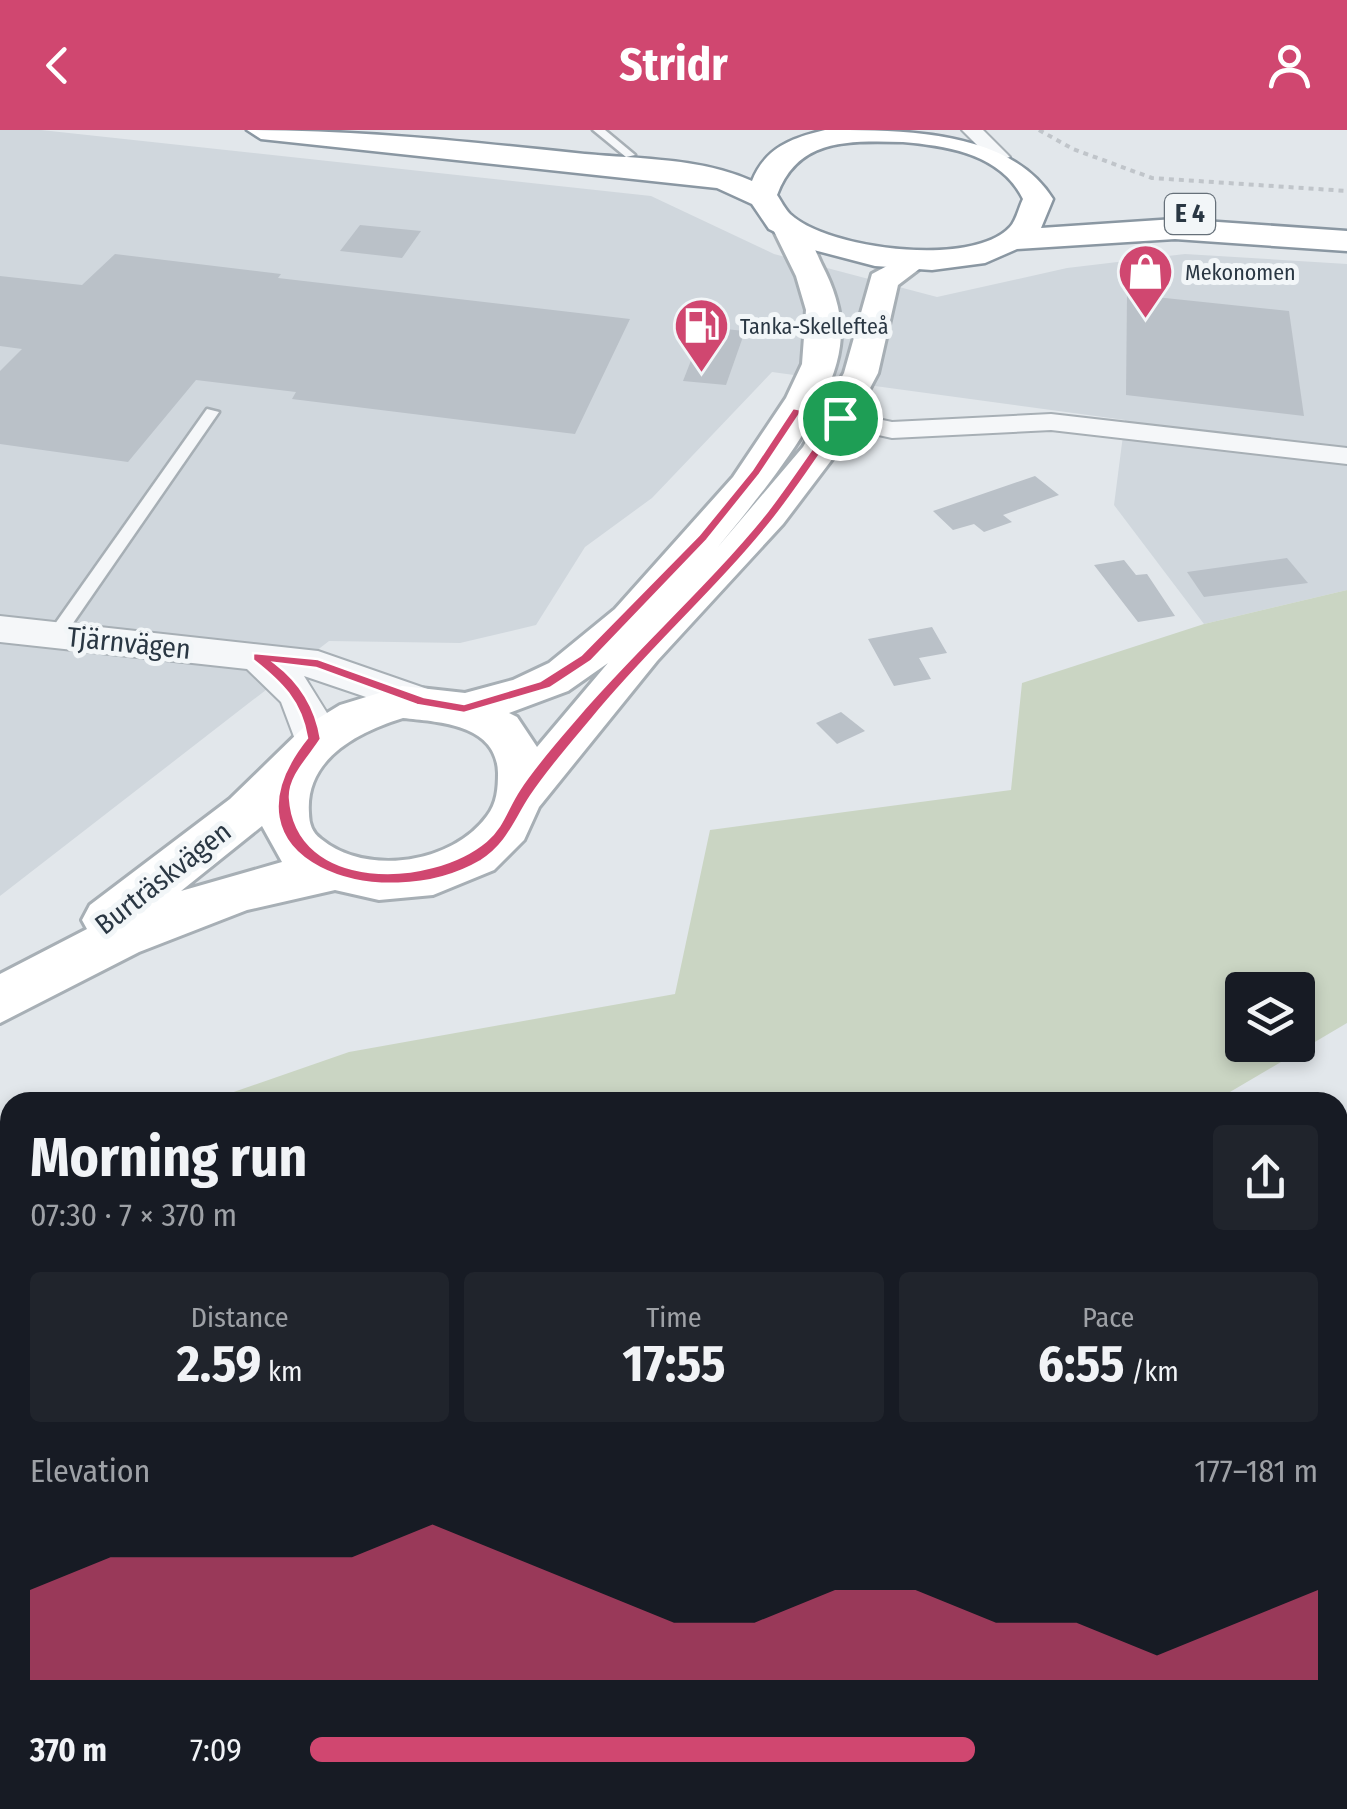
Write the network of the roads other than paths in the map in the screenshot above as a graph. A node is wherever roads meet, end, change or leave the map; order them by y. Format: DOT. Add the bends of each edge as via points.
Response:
graph roads {
  1 [pos="260,130"];
  2 [pos="598,130"];
  3 [pos="972,130"];
  4 [pos="888,131"];
  5 [pos="804,146"];
  6 [pos="480,152"];
  7 [pos="630,155"];
  8 [pos="1000,158"];
  9 [pos="763,198"];
  10 [pos="1096,204"];
  11 [pos="787,228"];
  12 [pos="1347,228"];
  13 [pos="1010,240"];
  14 [pos="1347,241"];
  15 [pos="915,260"];
  16 [pos="797,410"];
  17 [pos="212,412"];
  18 [pos="840,418"];
  19 [pos="1347,456"];
  20 [pos="0,629"];
  21 [pos="56,635"];
  22 [pos="257,656"];
  23 [pos="443,705"];
  24 [pos="303,753"];
  25 [pos="524,794"];
  26 [pos="336,871"];
  27 [pos="14,991"];
  1 -- 6 [label="highway"];
  2 -- 7 [label="lane"];
  3 -- 8 [label="street"];
  4 -- 5 [label="highway"];
  4 -- 8 [label="highway" via="956,141"];
  5 -- 7 [label="highway"];
  5 -- 9 [label="highway" via="770,169"];
  6 -- 7 [label="highway"];
  6 -- 9 [label="highway" via="703,176"];
  8 -- 13 [label="highway" via="1048,194"];
  9 -- 11 [label="highway"];
  10 -- 12 [label="highway, E 4"];
  11 -- 15 [label="highway" via="852,254"];
  11 -- 16 [label="main road" via="816,285 824,325 820,363"];
  13 -- 14 [label="highway, E 4" via="1175,229"];
  13 -- 15 [label="highway" via="968,255"];
  15 -- 18 [label="main road" via="883,281 860,373"];
  16 -- 18 [label="street"];
  16 -- 23 [label="main road" via="703,538 586,658 545,684"];
  17 -- 21 [label="lane"];
  18 -- 19 [label="street" via="935,431 1052,422"];
  18 -- 25 [label="main road" via="769,516 642,651"];
  20 -- 21 [label="street, Tjärnvägen"];
  21 -- 22 [label="street, Tjärnvägen"];
  22 -- 23 [label="street, Tjärnvägen" via="318,664"];
  22 -- 24 [label="street" via="303,699"];
  23 -- 24 [label="main road" via="364,711"];
  23 -- 25 [label="main road" via="496,724 517,749"];
  24 -- 26 [label="main road" via="282,796 287,826 305,852"];
  24 -- 27 [label="main road, Burträskvägen" via="248,812"];
  25 -- 26 [label="main road" via="493,844 454,868 381,881"];
  26 -- 27 [label="main road, Burträskvägen" via="217,896"];
}
